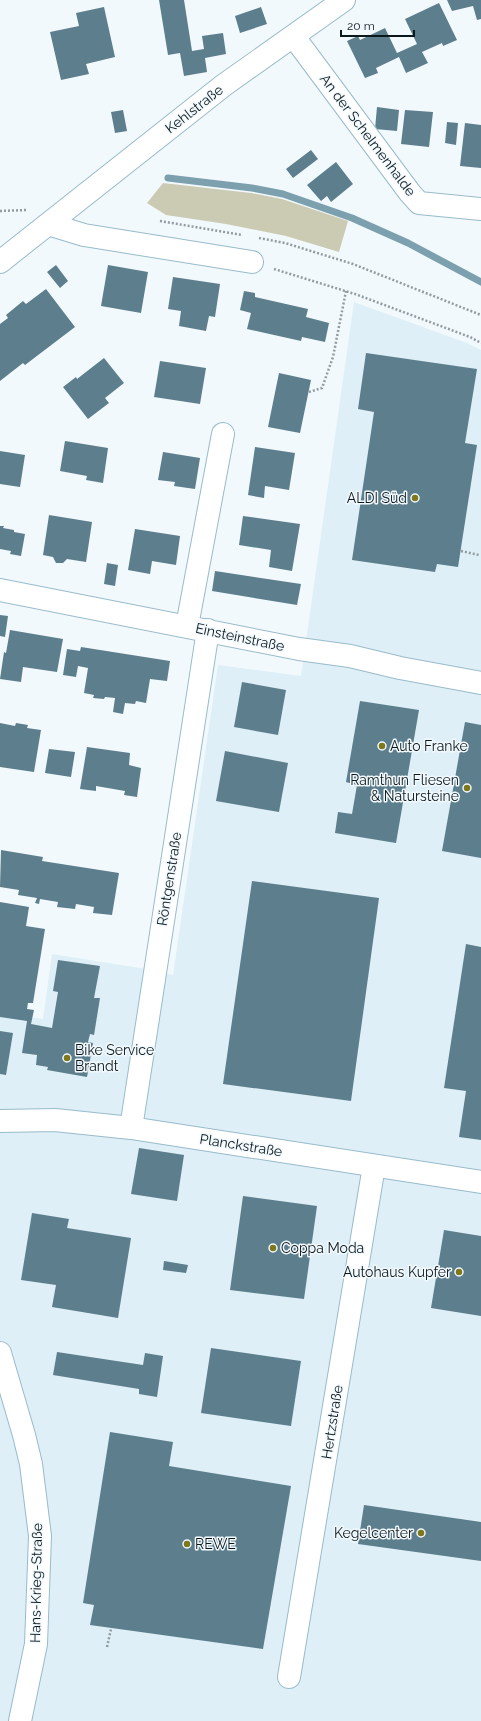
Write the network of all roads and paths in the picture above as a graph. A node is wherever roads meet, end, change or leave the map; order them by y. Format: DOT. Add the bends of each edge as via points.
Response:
graph roads {
  1 [pos="344,0"];
  2 [pos="294,37"];
  3 [pos="481,209"];
  4 [pos="157,221"];
  5 [pos="48,224"];
  6 [pos="247,236"];
  7 [pos="255,237"];
  8 [pos="0,262"];
  9 [pos="252,262"];
  10 [pos="346,291"];
  11 [pos="481,315"];
  12 [pos="481,342"];
  13 [pos="309,392"];
  14 [pos="223,434"];
  15 [pos="461,551"];
  16 [pos="479,555"];
  17 [pos="0,590"];
  18 [pos="198,628"];
  19 [pos="481,683"];
  20 [pos="0,1121"];
  21 [pos="131,1128"];
  22 [pos="374,1166"];
  23 [pos="481,1182"];
  24 [pos="0,1353"];
  25 [pos="111,1629"];
  26 [pos="107,1647"];
  27 [pos="289,1677"];
  28 [pos="20,1721"];
  1 -- 2 [label="street, Kehlstraße"];
  2 -- 3 [label="street, An der Schelmenhalde" via="419,202"];
  2 -- 5 [label="street, Kehlstraße" via="224,85"];
  4 -- 6 [label="path"];
  5 -- 8 [label="street, Kehlstraße"];
  5 -- 9 [label="street" via="84,235"];
  7 -- 11 [label="path" via="285,243 353,264"];
  9 -- 10 [label="path"];
  10 -- 12 [label="path"];
  10 -- 13 [label="path" via="333,357 322,388"];
  14 -- 18 [label="street, Röntgenstraße"];
  15 -- 16 [label="path"];
  17 -- 18 [label="street, Einsteinstraße"];
  18 -- 19 [label="street, Einsteinstraße"];
  18 -- 21 [label="street, Röntgenstraße"];
  20 -- 21 [label="street, Planckstraße" via="55,1120"];
  21 -- 22 [label="street, Planckstraße"];
  22 -- 23 [label="street, Planckstraße"];
  22 -- 27 [label="street, Hertzstraße"];
  24 -- 28 [label="street, Hans-Krieg-Straße" via="31,1464 40,1536 36,1644"];
  25 -- 26 [label="path"];
}
